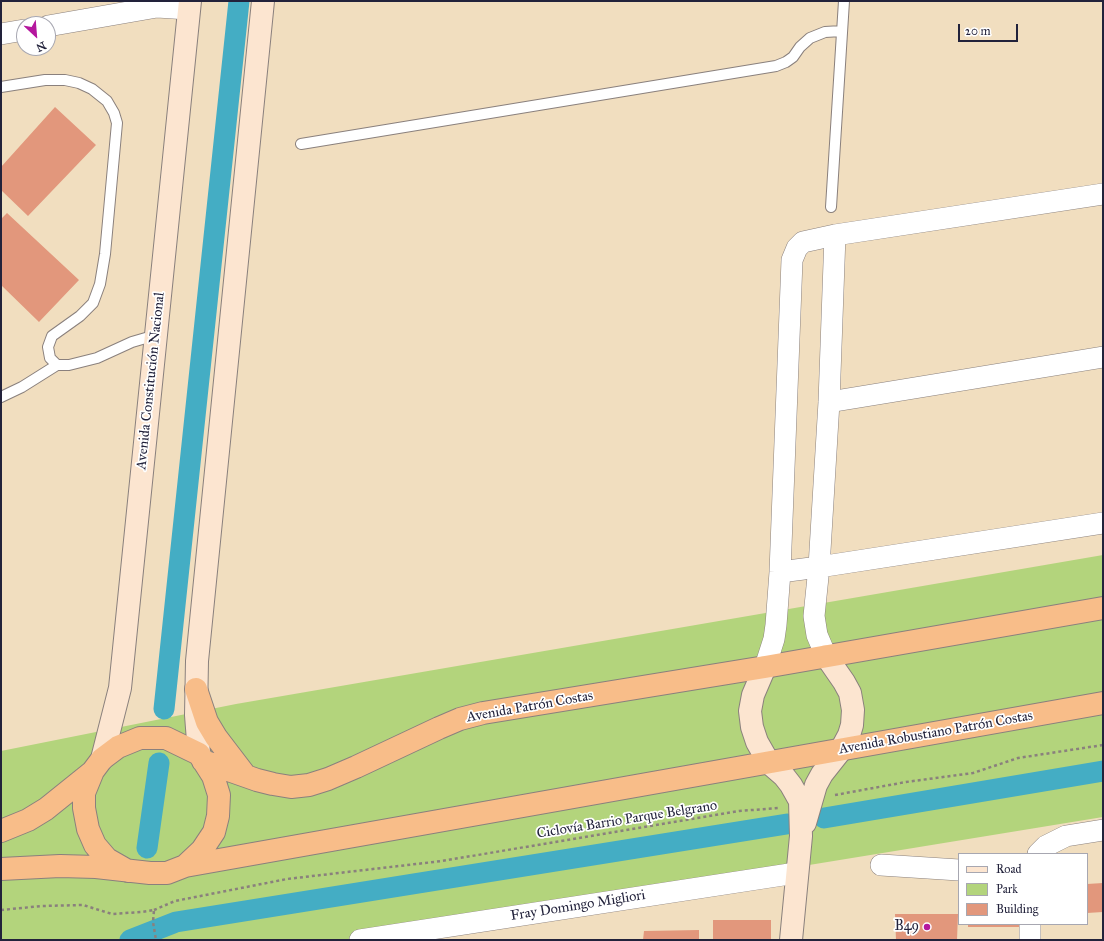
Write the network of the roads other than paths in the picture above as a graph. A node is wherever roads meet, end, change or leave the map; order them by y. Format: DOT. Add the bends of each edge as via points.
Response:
graph roads {
  1 [pos="263,1"];
  2 [pos="844,1"];
  3 [pos="189,5"];
  4 [pos="56,25"];
  5 [pos="16,31"];
  6 [pos="842,32"];
  7 [pos="1,34"];
  8 [pos="1,87"];
  9 [pos="301,144"];
  10 [pos="1103,194"];
  11 [pos="831,207"];
  12 [pos="835,235"];
  13 [pos="156,335"];
  14 [pos="1103,357"];
  15 [pos="57,365"];
  16 [pos="1,396"];
  17 [pos="829,402"];
  18 [pos="1103,523"];
  19 [pos="819,567"];
  20 [pos="780,572"];
  21 [pos="1103,608"];
  22 [pos="826,656"];
  23 [pos="765,667"];
  24 [pos="196,689"];
  25 [pos="1103,703"];
  26 [pos="841,750"];
  27 [pos="201,757"];
  28 [pos="769,763"];
  29 [pos="98,765"];
  30 [pos="245,775"];
  31 [pos="806,800"];
  32 [pos="1103,830"];
  33 [pos="1,831"];
  34 [pos="1039,853"];
  35 [pos="881,865"];
  36 [pos="185,866"];
  37 [pos="1,869"];
  38 [pos="958,870"];
  39 [pos="128,871"];
  40 [pos="796,873"];
  41 [pos="1030,925"];
  42 [pos="360,940"];
  43 [pos="791,940"];
  44 [pos="1030,940"];
  1 -- 24 [label="main road"];
  2 -- 6 [label="lane"];
  3 -- 4 [label="street" via="157,7"];
  3 -- 13 [label="main road, Avenida Constitución Nacional"];
  5 -- 7 [label="street"];
  6 -- 9 [label="lane" via="825,32 810,38 793,57 776,66"];
  6 -- 11 [label="lane"];
  8 -- 15 [label="lane" via="46,80 80,83 107,102 117,123 100,284 93,303 52,336 48,347 50,358"];
  10 -- 12 [label="street"];
  12 -- 17 [label="street"];
  12 -- 20 [label="street" via="803,242 792,260"];
  13 -- 15 [label="lane" via="132,342 97,358 69,365"];
  13 -- 29 [label="main road, Avenida Constitución Nacional" via="120,688"];
  14 -- 17 [label="street"];
  15 -- 16 [label="lane" via="22,387"];
  17 -- 19 [label="street"];
  18 -- 19 [label="street"];
  19 -- 20 [label="street"];
  19 -- 22 [label="street" via="814,616 817,635"];
  20 -- 23 [label="street" via="774,639"];
  21 -- 22 [label="highway"];
  22 -- 23 [label="highway, Avenida Patrón Costas"];
  22 -- 26 [label="main road" via="850,693 853,710 849,735"];
  23 -- 28 [label="main road" via="753,695 750,711 757,742"];
  23 -- 30 [label="highway, Avenida Patrón Costas" via="483,713 439,728 349,770 309,785 291,787"];
  24 -- 27 [label="main road" via="196,733"];
  24 -- 30 [label="highway" via="210,727"];
  25 -- 26 [label="highway, Avenida Robustiano Patrón Costas"];
  26 -- 28 [label="highway, Avenida Robustiano Patrón Costas"];
  26 -- 31 [label="main road"];
  27 -- 29 [label="highway" via="166,738 140,738 118,747"];
  27 -- 30 [label="highway, Avenida Patrón Costas"];
  27 -- 36 [label="highway" via="213,776 219,795 218,816 214,832 202,850"];
  28 -- 31 [label="main road"];
  28 -- 36 [label="highway"];
  29 -- 33 [label="highway" via="46,809"];
  29 -- 39 [label="highway" via="84,793 88,829 95,845 107,859"];
  31 -- 40 [label="main road"];
  32 -- 34 [label="street" via="1066,836 1046,846"];
  35 -- 38 [label="street"];
  36 -- 39 [label="highway" via="167,873"];
  37 -- 39 [label="highway" via="60,866"];
  40 -- 42 [label="street, Fray Domingo Migliori"];
  40 -- 43 [label="main road"];
  41 -- 44 [label="street"];
}
